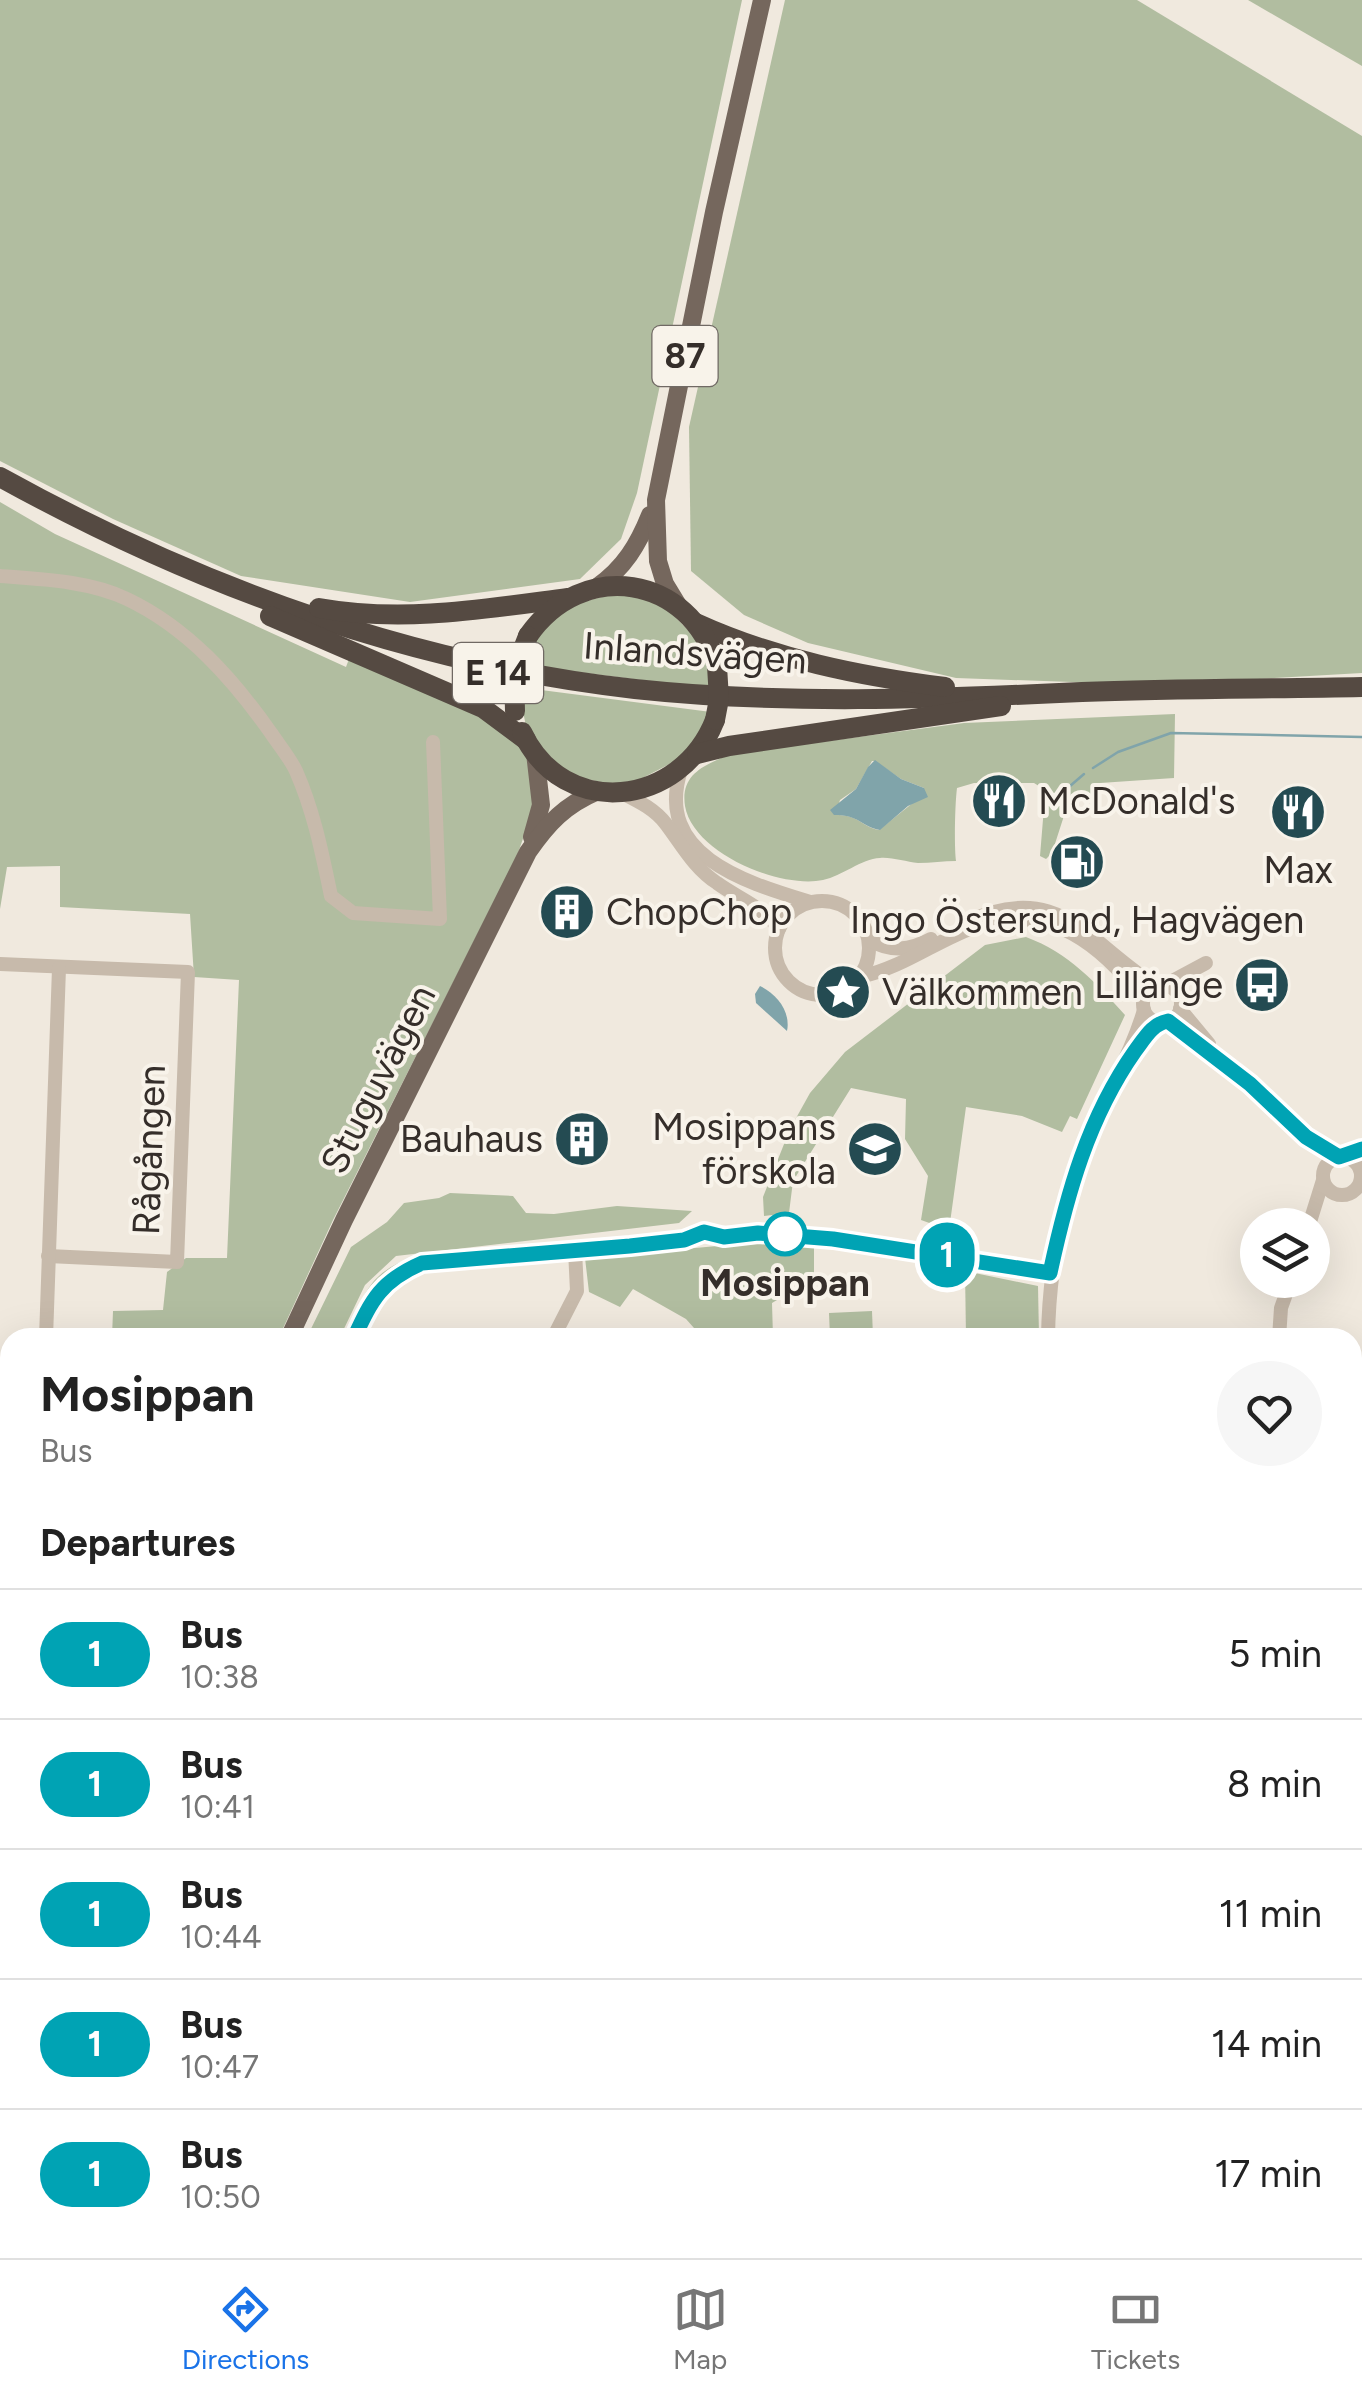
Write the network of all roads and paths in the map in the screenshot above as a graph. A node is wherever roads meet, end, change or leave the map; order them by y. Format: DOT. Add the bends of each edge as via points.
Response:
graph roads {
  1 [pos="762,0"];
  2 [pos="0,478"];
  3 [pos="0,490"];
  4 [pos="656,500"];
  5 [pos="0,576"];
  6 [pos="200,584"];
  7 [pos="225,586"];
  8 [pos="597,588"];
  9 [pos="568,598"];
  10 [pos="679,607"];
  11 [pos="696,623"];
  12 [pos="1362,687"];
  13 [pos="1362,695"];
  14 [pos="1035,699"];
  15 [pos="434,742"];
  16 [pos="530,747"];
  17 [pos="697,754"];
  18 [pos="681,770"];
  19 [pos="598,791"];
  20 [pos="621,792"];
  21 [pos="528,852"];
  22 [pos="810,902"];
  23 [pos="779,929"];
  24 [pos="869,940"];
  25 [pos="0,964"];
  26 [pos="59,968"];
  27 [pos="860,976"];
  28 [pos="1161,986"];
  29 [pos="1144,1004"];
  30 [pos="1180,1004"];
  31 [pos="1165,1022"];
  32 [pos="1230,1068"];
  33 [pos="1116,1078"];
  34 [pos="1306,1137"];
  35 [pos="1362,1149"];
  36 [pos="1343,1157"];
  37 [pos="1361,1175"];
  38 [pos="1323,1176"];
  39 [pos="1342,1194"];
  40 [pos="1362,1202"];
  41 [pos="1315,1208"];
  42 [pos="1328,1208"];
  43 [pos="704,1232"];
  44 [pos="814,1237"];
  45 [pos="575,1250"];
  46 [pos="48,1256"];
  47 [pos="1050,1273"];
  48 [pos="1285,1298"];
  49 [pos="46,1328"];
  50 [pos="295,1328"];
  51 [pos="359,1328"];
  52 [pos="557,1328"];
  53 [pos="1048,1328"];
  54 [pos="1280,1328"];
  1 -- 4 [label="main road, 87"];
  2 -- 7 [label="highway, Inlandsvägen / E 14"];
  3 -- 6 [label="highway, Inlandsvägen / E 14"];
  4 -- 8 [label="main road" via="634,550"];
  4 -- 10 [label="main road" via="658,561"];
  5 -- 15 [label="street" via="78,584 125,598 213,662 294,767 316,823 331,896 352,913 440,919"];
  6 -- 14 [label="highway, Inlandsvägen / E 14" via="420,658 537,681 756,705"];
  6 -- 16 [label="highway" via="483,708"];
  7 -- 9 [label="highway" via="386,616"];
  7 -- 14 [label="highway, Inlandsvägen / E 14" via="424,650 636,689"];
  8 -- 9 [label="highway"];
  8 -- 10 [label="highway" via="640,588"];
  9 -- 16 [label="highway, bridge" via="528,636 514,672 515,711"];
  10 -- 11 [label="highway"];
  11 -- 14 [label="highway" via="795,660 872,678"];
  11 -- 17 [label="highway, bridge" via="717,666 719,699"];
  12 -- 14 [label="highway, Inlandsvägen / E 14"];
  13 -- 14 [label="highway, Inlandsvägen / E 14"];
  14 -- 17 [label="highway"];
  16 -- 19 [label="highway" via="563,778"];
  16 -- 21 [label="main road, Stuguvägen" via="541,806"];
  17 -- 18 [label="highway"];
  18 -- 20 [label="highway" via="659,784"];
  18 -- 22 [label="street" via="677,814 691,842 737,878"];
  19 -- 20 [label="highway"];
  19 -- 21 [label="main road, Stuguvägen" via="554,816"];
  20 -- 23 [label="street" via="665,822 714,882 759,907"];
  21 -- 50 [label="main road, Stuguvägen"];
  22 -- 23 [label="street" via="792,910"];
  22 -- 24 [label="street" via="845,906 860,918"];
  23 -- 27 [label="street" via="776,958 795,987 830,995"];
  24 -- 27 [label="street"];
  24 -- 28 [label="street" via="899,950 1006,908 1048,911 1083,927"];
  25 -- 26 [label="street"];
  26 -- 46 [label="street"];
  26 -- 46 [label="street, Rågången" via="188,972 177,1262"];
  27 -- 29 [label="street" via="978,926 1040,920 1093,945"];
  28 -- 29 [label="street"];
  28 -- 30 [label="street" via="1176,992"];
  28 -- 30 [label="street" via="1206,963"];
  29 -- 31 [label="street" via="1152,1020"];
  29 -- 33 [label="street"];
  30 -- 31 [label="street"];
  30 -- 32 [label="street"];
  31 -- 32 [label="street"];
  31 -- 33 [label="street" via="1150,1030"];
  32 -- 34 [label="street"];
  33 -- 47 [label="street" via="1079,1160"];
  34 -- 36 [label="street"];
  34 -- 38 [label="street"];
  35 -- 36 [label="street"];
  36 -- 37 [label="street" via="1356,1162"];
  36 -- 38 [label="street" via="1330,1161"];
  37 -- 39 [label="street" via="1356,1189"];
  38 -- 39 [label="street" via="1330,1190"];
  38 -- 41 [label="street"];
  39 -- 40 [label="street"];
  39 -- 42 [label="street"];
  43 -- 45 [label="street" via="684,1240"];
  44 -- 47 [label="street"];
  45 -- 51 [label="street" via="422,1263 379,1290"];
  45 -- 52 [label="street" via="577,1291"];
  46 -- 49 [label="street"];
  47 -- 53 [label="street"];
  48 -- 54 [label="street"];
}
